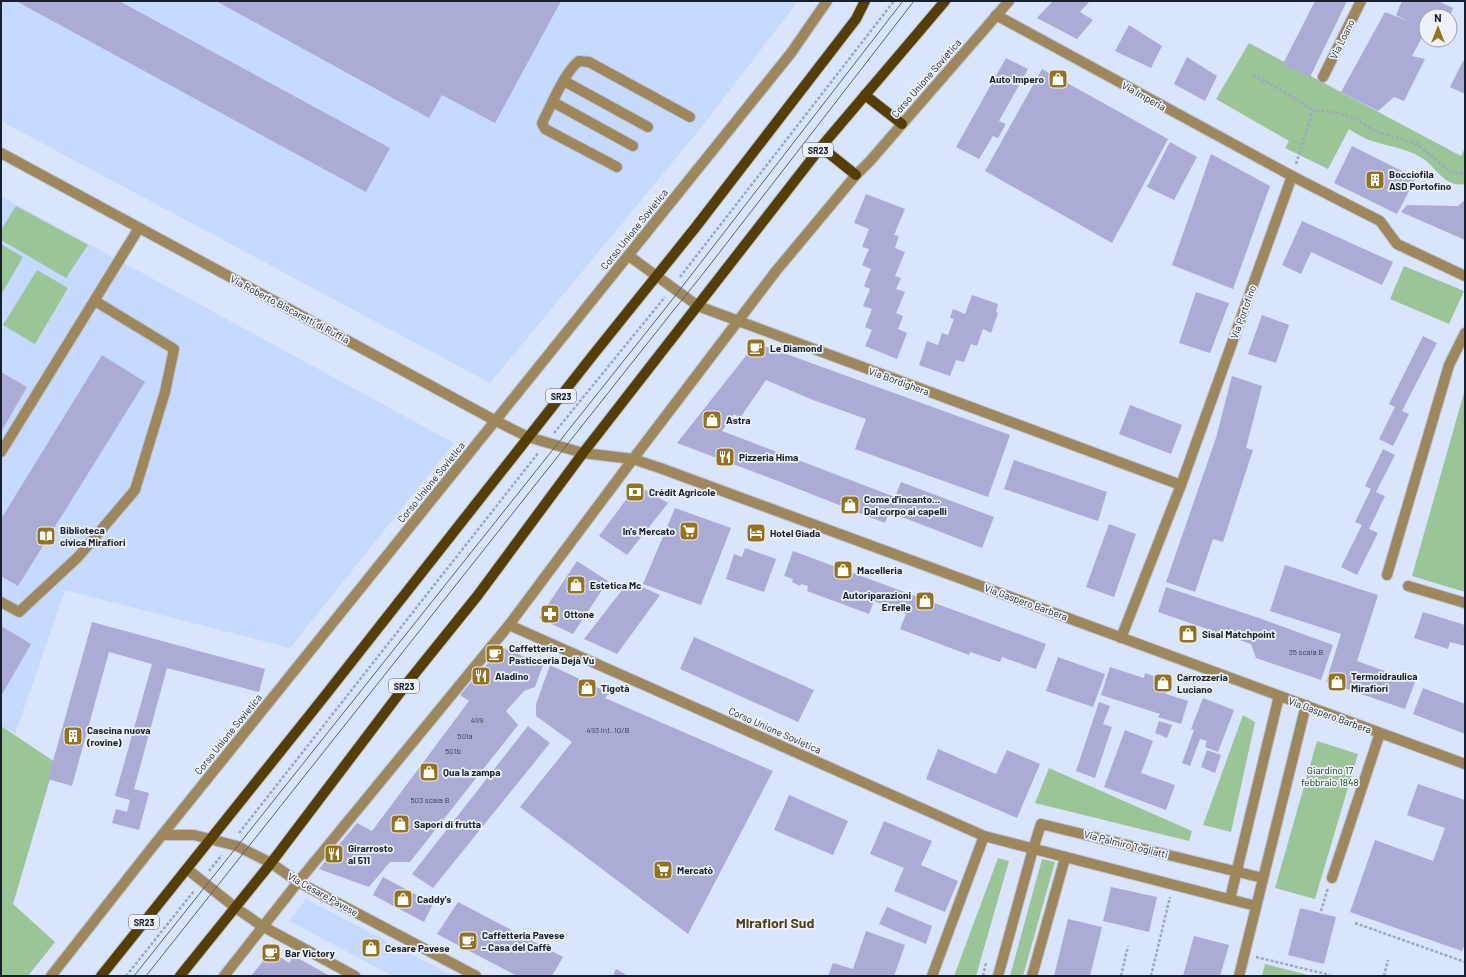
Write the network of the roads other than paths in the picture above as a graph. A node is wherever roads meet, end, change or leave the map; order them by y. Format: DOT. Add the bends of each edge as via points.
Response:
graph roads {
  1 [pos="827,1"];
  2 [pos="865,1"];
  3 [pos="946,1"];
  4 [pos="1009,1"];
  5 [pos="1361,1"];
  6 [pos="996,15"];
  7 [pos="1323,77"];
  8 [pos="564,81"];
  9 [pos="865,95"];
  10 [pos="553,102"];
  11 [pos="690,117"];
  12 [pos="902,124"];
  13 [pos="648,127"];
  14 [pos="633,146"];
  15 [pos="821,146"];
  16 [pos="1,153"];
  17 [pos="617,167"];
  18 [pos="856,175"];
  19 [pos="1292,176"];
  20 [pos="139,228"];
  21 [pos="628,256"];
  22 [pos="1465,276"];
  23 [pos="656,277"];
  24 [pos="95,301"];
  25 [pos="698,306"];
  26 [pos="738,321"];
  27 [pos="1465,333"];
  28 [pos="496,421"];
  29 [pos="528,437"];
  30 [pos="1,452"];
  31 [pos="583,454"];
  32 [pos="633,459"];
  33 [pos="1181,485"];
  34 [pos="1387,575"];
  35 [pos="1408,586"];
  36 [pos="1,602"];
  37 [pos="1465,603"];
  38 [pos="509,625"];
  39 [pos="1121,638"];
  40 [pos="1279,696"];
  41 [pos="1306,705"];
  42 [pos="1380,733"];
  43 [pos="1465,764"];
  44 [pos="162,835"];
  45 [pos="984,836"];
  46 [pos="210,839"];
  47 [pos="1033,849"];
  48 [pos="1064,858"];
  49 [pos="272,864"];
  50 [pos="187,869"];
  51 [pos="1236,872"];
  52 [pos="1264,878"];
  53 [pos="1332,878"];
  54 [pos="298,882"];
  55 [pos="1230,899"];
  56 [pos="1256,906"];
  57 [pos="236,908"];
  58 [pos="262,926"];
  59 [pos="51,976"];
  60 [pos="101,976"];
  61 [pos="180,976"];
  62 [pos="224,976"];
  63 [pos="355,976"];
  64 [pos="476,976"];
  65 [pos="932,976"];
  66 [pos="998,976"];
  67 [pos="1032,976"];
  68 [pos="1239,976"];
  1 -- 21 [label="street, Corso Unione Sovietica" via="791,53"];
  2 -- 23 [label="main road, SR23" via="856,19"];
  3 -- 9 [label="main road, SR23"];
  4 -- 6 [label="street, Corso Unione Sovietica"];
  5 -- 7 [label="street, Via Loano"];
  6 -- 12 [label="street, Corso Unione Sovietica"];
  6 -- 19 [label="street, Via Imperia"];
  8 -- 10 [label="street"];
  8 -- 11 [label="street" via="575,64 579,61 589,62"];
  8 -- 13 [label="street"];
  9 -- 12 [label="main road"];
  9 -- 15 [label="main road, SR23"];
  10 -- 14 [label="street"];
  10 -- 17 [label="street" via="542,123 545,129"];
  12 -- 18 [label="street, Corso Unione Sovietica"];
  15 -- 18 [label="main road"];
  15 -- 25 [label="main road, SR23"];
  16 -- 20 [label="street, Via Roberto Biscaretti di Ruffia"];
  18 -- 26 [label="street, Corso Unione Sovietica"];
  19 -- 22 [label="street" via="1380,221 1397,244"];
  19 -- 33 [label="street, Via Portofino"];
  20 -- 24 [label="street"];
  20 -- 28 [label="street, Via Roberto Biscaretti di Ruffia"];
  21 -- 23 [label="street, Via Bordighera"];
  21 -- 28 [label="street, Corso Unione Sovietica"];
  23 -- 25 [label="street, Via Bordighera"];
  23 -- 29 [label="main road, SR23"];
  24 -- 30 [label="street"];
  24 -- 36 [label="street" via="174,349 165,392 135,490 78,556 19,612"];
  25 -- 26 [label="street, Via Bordighera"];
  25 -- 31 [label="main road, SR23"];
  26 -- 32 [label="street, Corso Unione Sovietica"];
  26 -- 33 [label="street, Via Bordighera"];
  27 -- 34 [label="street" via="1450,365"];
  28 -- 29 [label="street, Via Roberto Biscaretti di Ruffia"];
  28 -- 44 [label="street, Corso Unione Sovietica"];
  29 -- 31 [label="street, Via Roberto Biscaretti di Ruffia"];
  29 -- 46 [label="main road, SR23"];
  31 -- 32 [label="street, Via Gaspero Barbera"];
  31 -- 49 [label="main road, SR23"];
  32 -- 38 [label="street, Corso Unione Sovietica"];
  32 -- 39 [label="street, Via Gaspero Barbera"];
  33 -- 39 [label="street, Via Portofino"];
  35 -- 37 [label="street"];
  38 -- 45 [label="street, Corso Unione Sovietica"];
  38 -- 54 [label="street, Corso Unione Sovietica"];
  39 -- 40 [label="street, Via Gaspero Barbera"];
  40 -- 41 [label="street, Via Gaspero Barbera"];
  40 -- 51 [label="street"];
  41 -- 42 [label="street, Via Gaspero Barbera"];
  41 -- 52 [label="street"];
  42 -- 43 [label="street, Via Gaspero Barbera"];
  42 -- 53 [label="street"];
  44 -- 46 [label="street, Via Cesare Pavese" via="194,835"];
  44 -- 59 [label="street, Corso Unione Sovietica"];
  45 -- 47 [label="street, Corso Unione Sovietica"];
  45 -- 65 [label="street"];
  46 -- 49 [label="street, Via Cesare Pavese" via="230,844"];
  46 -- 50 [label="main road, SR23"];
  47 -- 48 [label="street"];
  47 -- 51 [label="street, Via Palmiro Togliatti" via="1041,824"];
  47 -- 66 [label="street, Via Palmiro Togliatti"];
  48 -- 55 [label="street"];
  48 -- 67 [label="street"];
  49 -- 54 [label="street, Via Cesare Pavese"];
  49 -- 57 [label="main road, SR23"];
  50 -- 57 [label="street"];
  50 -- 60 [label="main road, SR23"];
  51 -- 52 [label="street, Via Palmiro Togliatti"];
  51 -- 55 [label="street"];
  52 -- 56 [label="street"];
  54 -- 58 [label="street, Corso Unione Sovietica"];
  54 -- 64 [label="street, Via Cesare Pavese"];
  55 -- 56 [label="street"];
  56 -- 68 [label="street"];
  57 -- 58 [label="street"];
  57 -- 61 [label="main road, SR23"];
  58 -- 62 [label="street, Corso Unione Sovietica"];
  58 -- 63 [label="street"];
}
